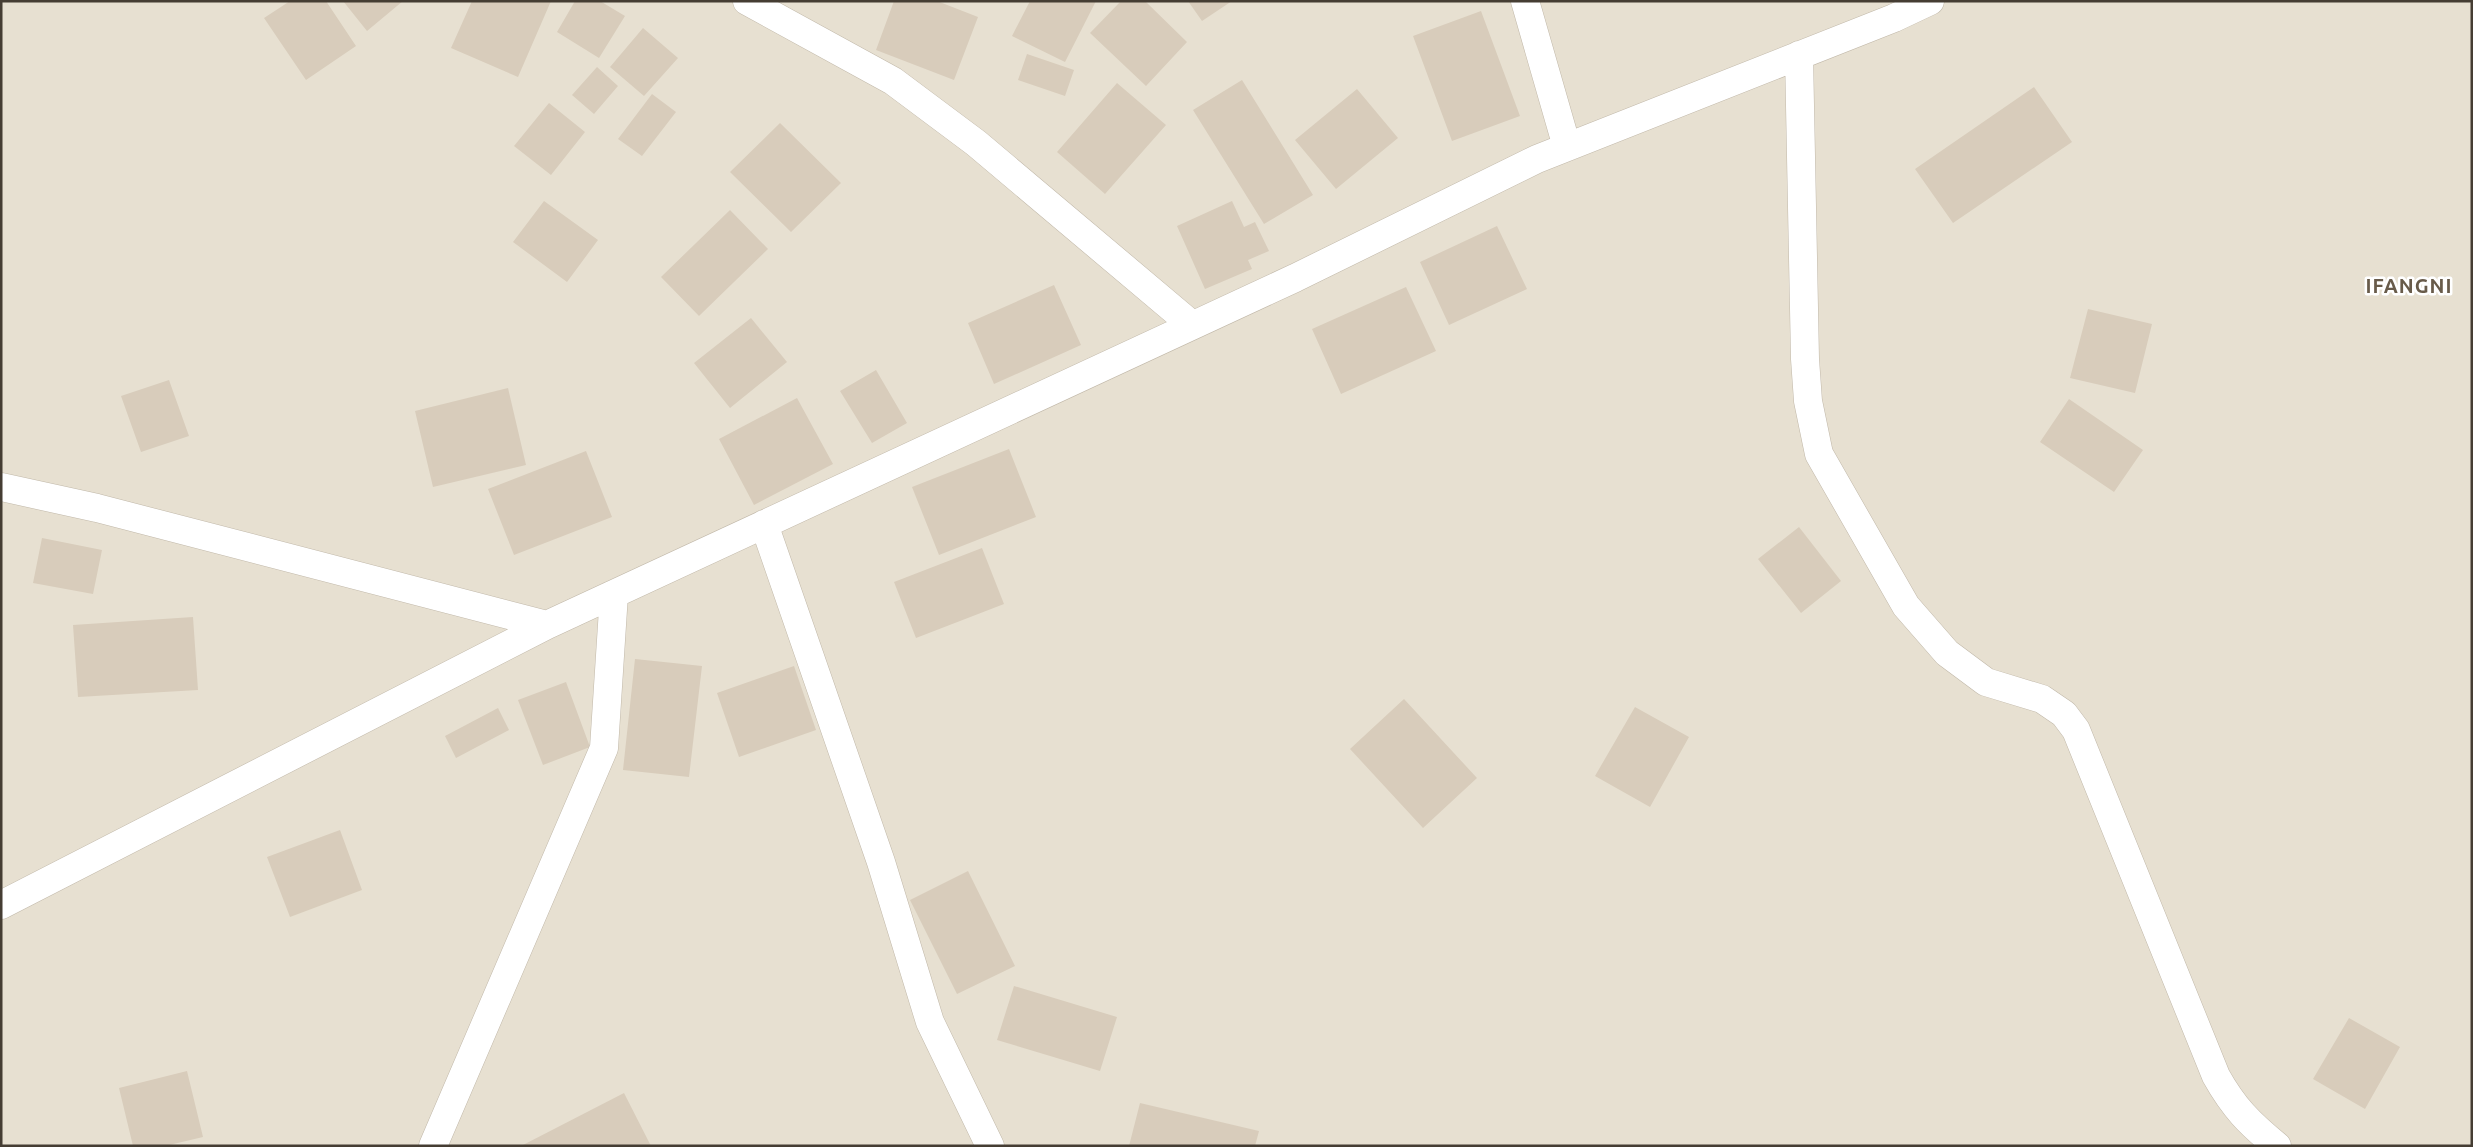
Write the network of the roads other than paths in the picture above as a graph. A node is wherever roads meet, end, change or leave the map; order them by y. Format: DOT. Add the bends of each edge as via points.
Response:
graph roads {
  1 [pos="747,1"];
  2 [pos="1525,1"];
  3 [pos="1930,1"];
  4 [pos="1799,55"];
  5 [pos="1567,147"];
  6 [pos="1192,325"];
  7 [pos="1,487"];
  8 [pos="764,524"];
  9 [pos="614,594"];
  10 [pos="547,625"];
  11 [pos="1,905"];
  12 [pos="433,1146"];
  13 [pos="990,1146"];
  14 [pos="2277,1146"];
  1 -- 6 [label="street" via="892,82 976,143"];
  2 -- 5 [label="street"];
  3 -- 4 [label="street"];
  4 -- 5 [label="street"];
  4 -- 14 [label="street" via="1805,359 1808,401 1819,454 1906,606 1947,653 1986,682 2042,699 2064,714 2076,730 2216,1076 2249,1123"];
  5 -- 6 [label="street"];
  6 -- 8 [label="street"];
  7 -- 10 [label="street" via="97,508"];
  8 -- 9 [label="street"];
  8 -- 13 [label="street" via="881,862 930,1022"];
  9 -- 10 [label="street"];
  9 -- 12 [label="street" via="604,748"];
  10 -- 11 [label="street"];
}
